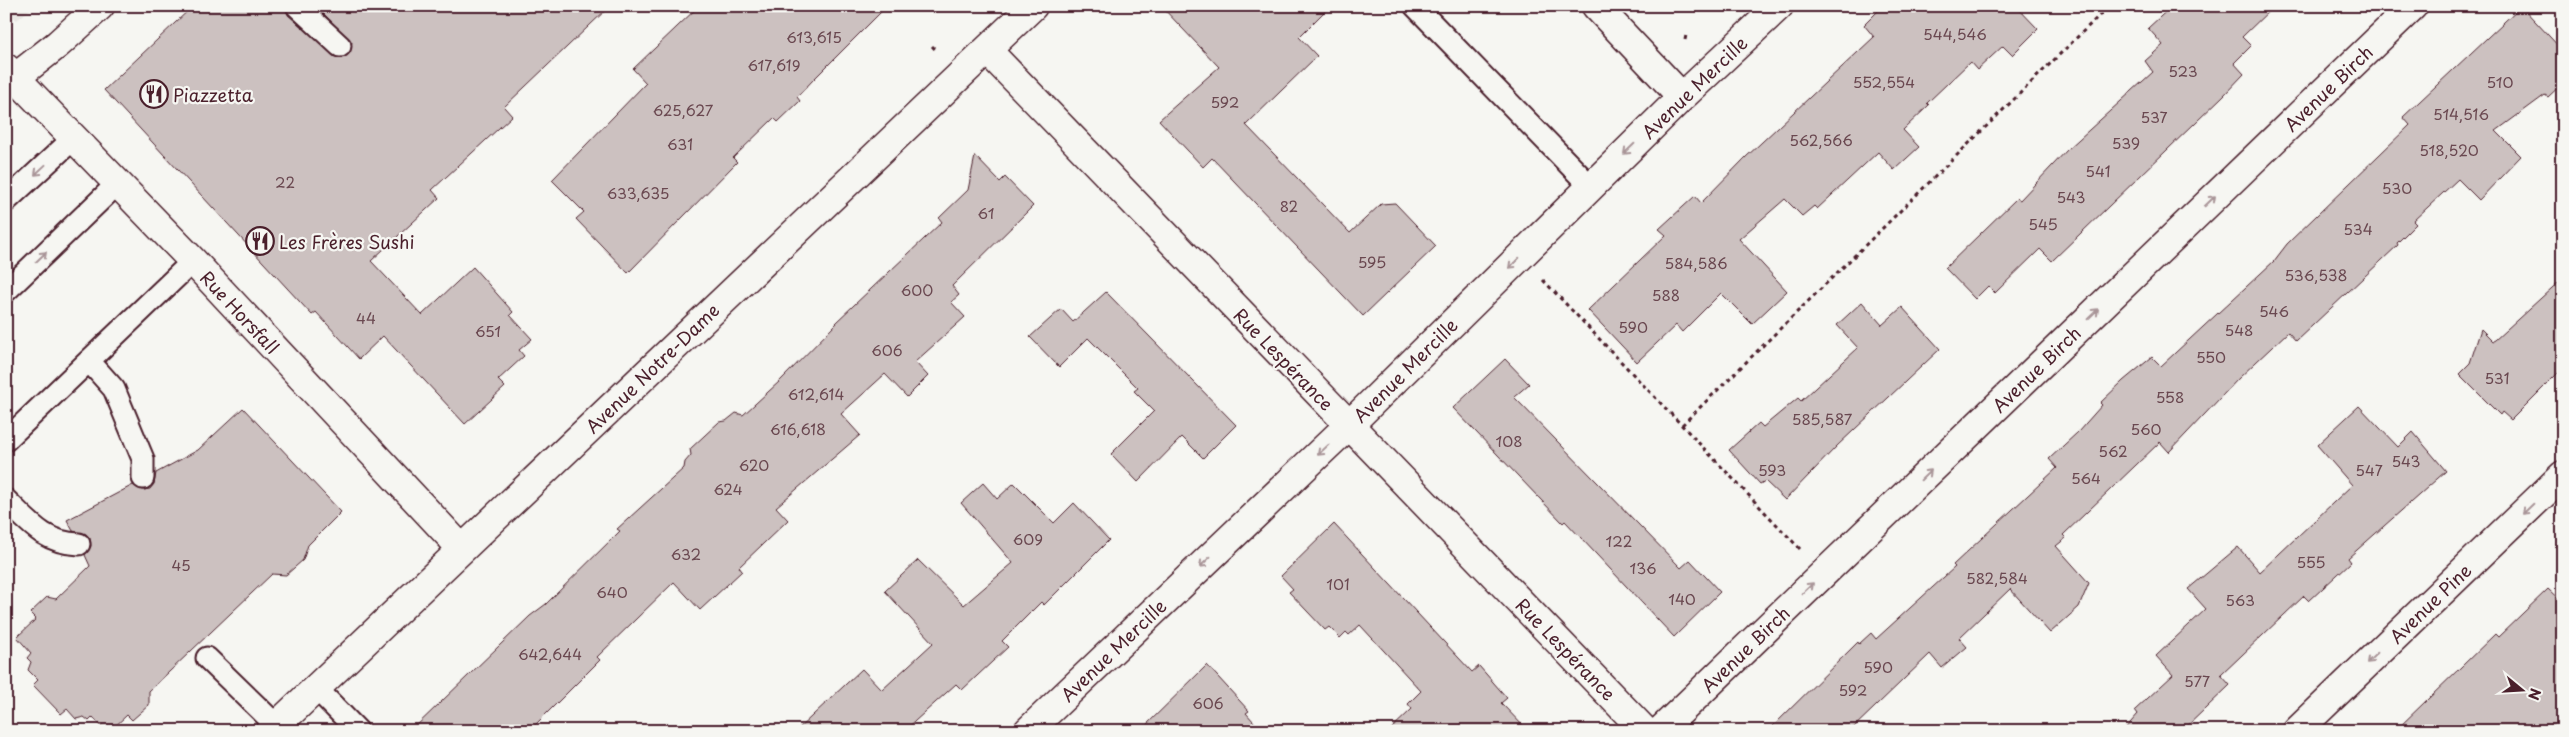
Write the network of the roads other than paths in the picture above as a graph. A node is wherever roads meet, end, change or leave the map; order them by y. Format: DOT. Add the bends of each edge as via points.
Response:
graph roads {
  1 [pos="100,6"];
  2 [pos="298,6"];
  3 [pos="1034,6"];
  4 [pos="1415,6"];
  5 [pos="1596,6"];
  6 [pos="1779,6"];
  7 [pos="2413,6"];
  8 [pos="340,46"];
  9 [pos="987,50"];
  10 [pos="9,77"];
  11 [pos="1682,97"];
  12 [pos="74,138"];
  13 [pos="118,183"];
  14 [pos="1591,186"];
  15 [pos="6,201"];
  16 [pos="193,261"];
  17 [pos="6,291"];
  18 [pos="89,361"];
  19 [pos="1348,426"];
  20 [pos="6,440"];
  21 [pos="2563,476"];
  22 [pos="143,478"];
  23 [pos="6,500"];
  24 [pos="79,544"];
  25 [pos="462,549"];
  26 [pos="207,658"];
  27 [pos="316,688"];
  28 [pos="274,728"];
  29 [pos="358,731"];
  30 [pos="1028,731"];
  31 [pos="1645,731"];
  32 [pos="1660,731"];
  33 [pos="2296,731"];
  1 -- 10 [label="street"];
  2 -- 8 [label="lane"];
  3 -- 9 [label="street, Avenue Notre-Dame"];
  4 -- 14 [label="lane"];
  5 -- 11 [label="street"];
  6 -- 11 [label="street, Avenue Mercille"];
  32 -- 7 [label="street, Avenue Birch, one-way"];
  9 -- 19 [label="street, Rue Lespérance"];
  9 -- 25 [label="street, Avenue Notre-Dame"];
  10 -- 12 [label="street, Rue Horsfall"];
  11 -- 14 [label="street, Avenue Mercille, one-way"];
  12 -- 13 [label="street, Rue Horsfall"];
  12 -- 15 [label="lane, one-way"];
  13 -- 16 [label="street, Rue Horsfall"];
  17 -- 13 [label="lane, one-way"];
  14 -- 19 [label="street, Avenue Mercille, one-way"];
  16 -- 18 [label="lane"];
  16 -- 25 [label="street, Rue Horsfall"];
  18 -- 20 [label="lane"];
  18 -- 22 [label="lane" via="114,390 144,459"];
  19 -- 30 [label="street, Avenue Mercille, one-way"];
  19 -- 31 [label="street, Rue Lespérance"];
  21 -- 33 [label="street, Avenue Pine, one-way"];
  23 -- 24 [label="lane" via="43,535 62,544"];
  25 -- 27 [label="street, Avenue Notre-Dame"];
  26 -- 28 [label="lane"];
  27 -- 28 [label="street, Avenue Notre-Dame"];
  27 -- 29 [label="lane"];
}
